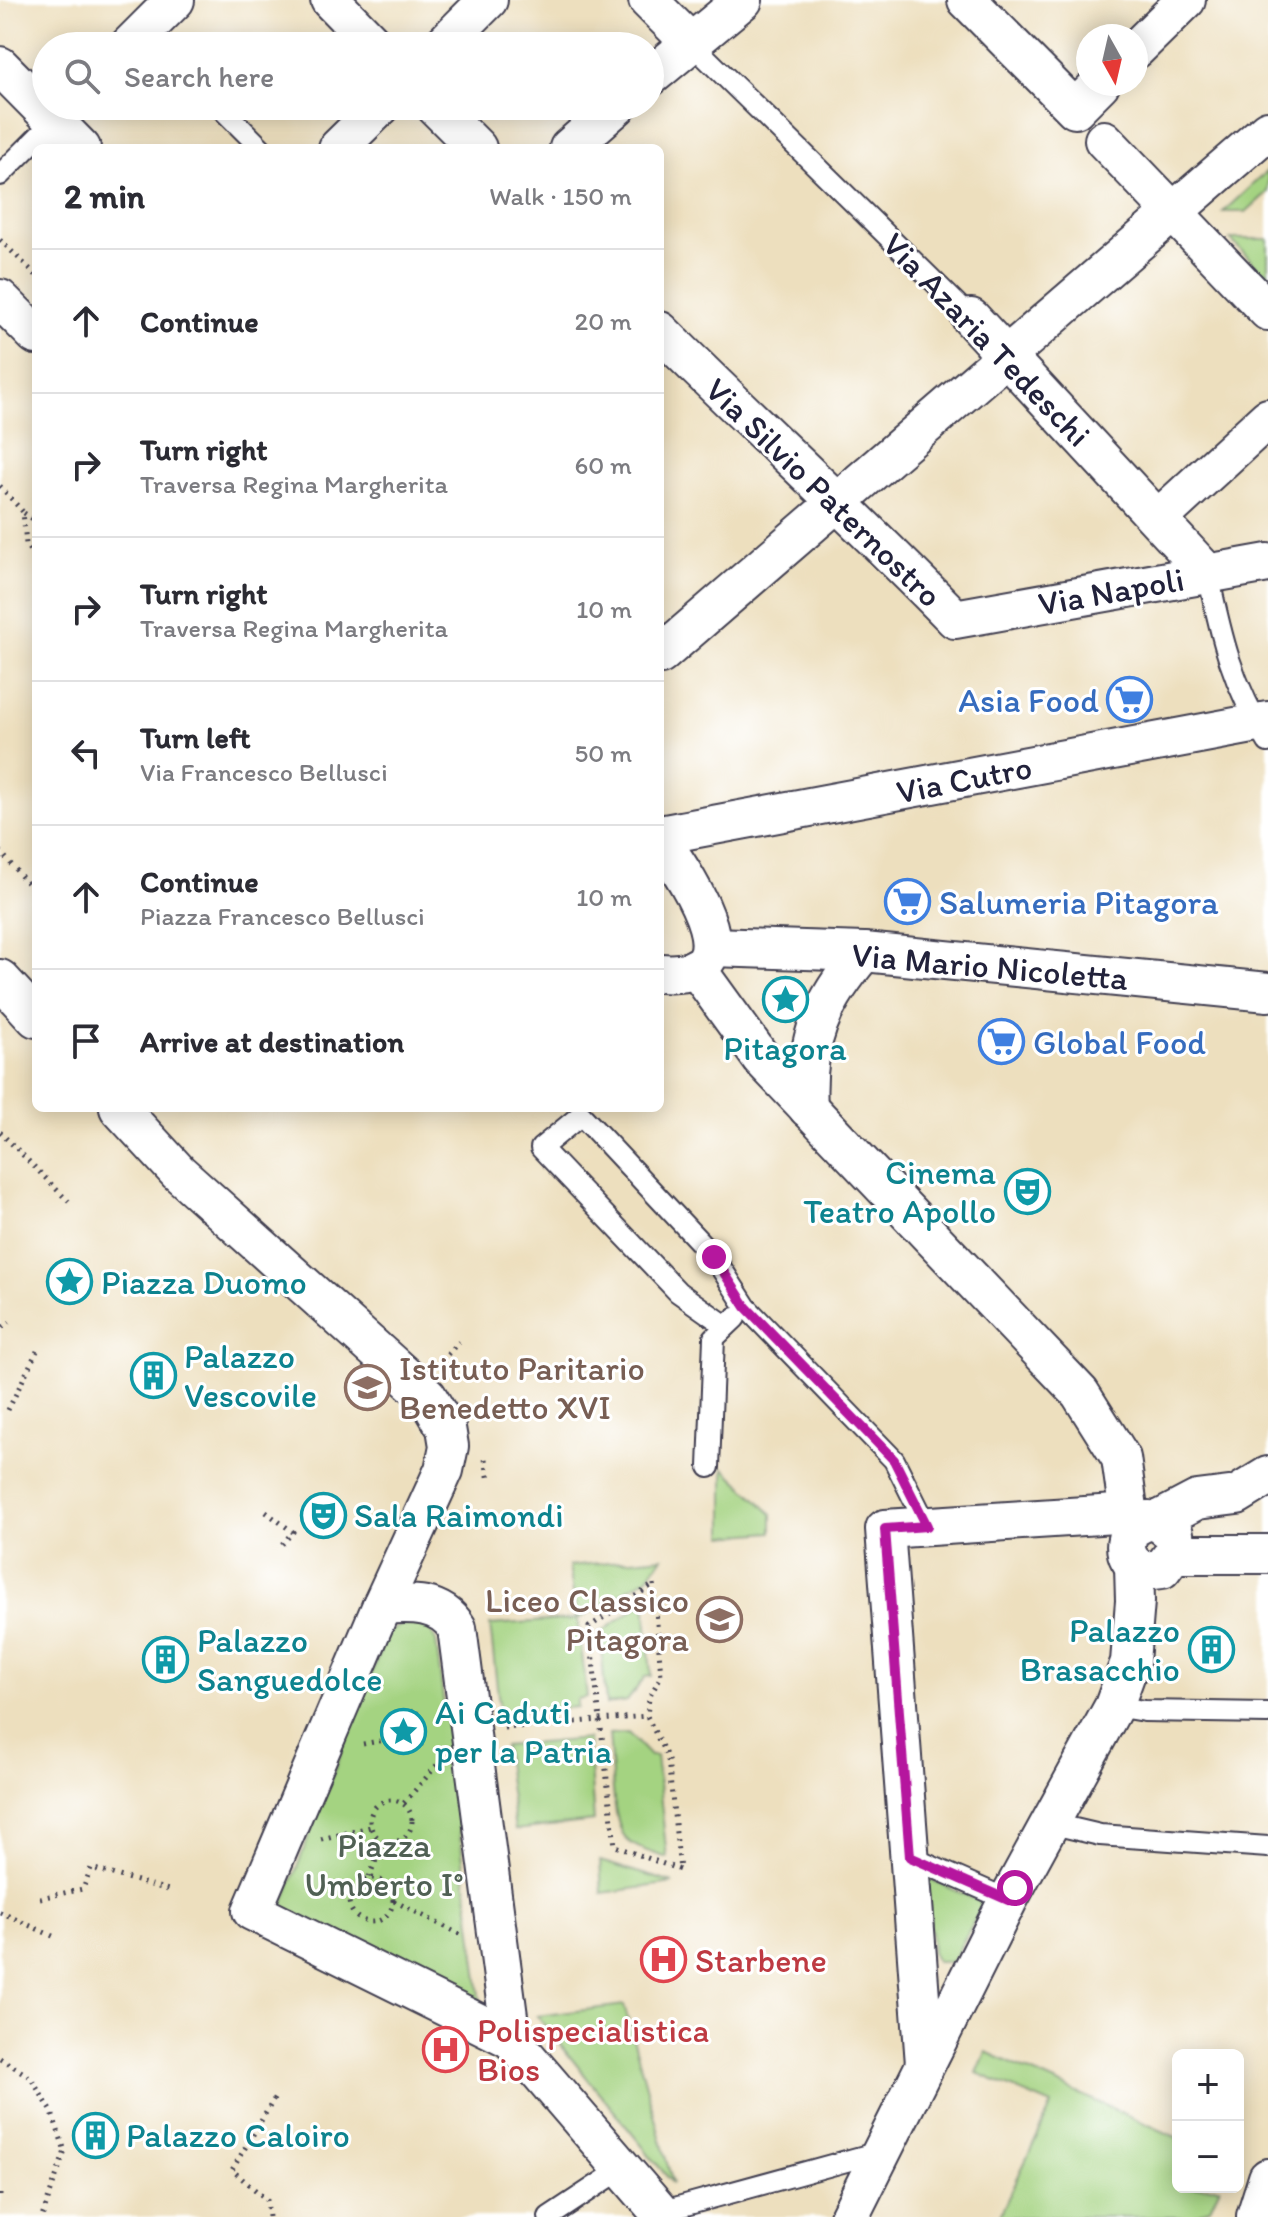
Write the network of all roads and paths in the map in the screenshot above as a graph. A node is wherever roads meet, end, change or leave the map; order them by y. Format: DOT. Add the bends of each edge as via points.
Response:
graph roads {
  1 [pos="175,0"];
  2 [pos="330,0"];
  3 [pos="488,0"];
  4 [pos="648,0"];
  5 [pos="743,0"];
  6 [pos="967,0"];
  7 [pos="1186,0"];
  8 [pos="150,32"];
  9 [pos="361,32"];
  10 [pos="456,32"];
  11 [pos="1148,37"];
  12 [pos="690,42"];
  13 [pos="664,65"];
  14 [pos="0,66"];
  15 [pos="32,91"];
  16 [pos="1092,116"];
  17 [pos="56,120"];
  18 [pos="65,120"];
  19 [pos="233,120"];
  20 [pos="367,120"];
  21 [pos="449,120"];
  22 [pos="601,120"];
  23 [pos="1268,130"];
  24 [pos="79,144"];
  25 [pos="257,144"];
  26 [pos="342,144"];
  27 [pos="473,144"];
  28 [pos="574,144"];
  29 [pos="0,175"];
  30 [pos="1173,212"];
  31 [pos="0,240"];
  32 [pos="32,271"];
  33 [pos="0,299"];
  34 [pos="1268,311"];
  35 [pos="971,318"];
  36 [pos="32,331"];
  37 [pos="664,335"];
  38 [pos="1007,355"];
  39 [pos="1268,418"];
  40 [pos="0,486"];
  41 [pos="837,503"];
  42 [pos="23,512"];
  43 [pos="32,518"];
  44 [pos="1158,519"];
  45 [pos="32,555"];
  46 [pos="1268,563"];
  47 [pos="1208,574"];
  48 [pos="955,619"];
  49 [pos="664,652"];
  50 [pos="1264,729"];
  51 [pos="664,836"];
  52 [pos="664,843"];
  53 [pos="0,851"];
  54 [pos="32,889"];
  55 [pos="864,952"];
  56 [pos="689,963"];
  57 [pos="0,979"];
  58 [pos="1268,992"];
  59 [pos="32,1014"];
  60 [pos="808,1108"];
  61 [pos="130,1112"];
  62 [pos="0,1132"];
  63 [pos="69,1202"];
  64 [pos="746,1307"];
  65 [pos="10,1322"];
  66 [pos="726,1326"];
  67 [pos="3,1327"];
  68 [pos="459,1342"];
  69 [pos="37,1351"];
  70 [pos="442,1360"];
  71 [pos="8,1410"];
  72 [pos="484,1451"];
  73 [pos="709,1467"];
  74 [pos="1268,1476"];
  75 [pos="489,1481"];
  76 [pos="266,1512"];
  77 [pos="927,1526"];
  78 [pos="1138,1532"];
  79 [pos="282,1544"];
  80 [pos="1268,1554"];
  81 [pos="382,1605"];
  82 [pos="1114,1706"];
  83 [pos="416,1711"];
  84 [pos="1268,1713"];
  85 [pos="647,1716"];
  86 [pos="599,1720"];
  87 [pos="502,1728"];
  88 [pos="441,1761"];
  89 [pos="404,1803"];
  90 [pos="1049,1823"];
  91 [pos="370,1827"];
  92 [pos="384,1841"];
  93 [pos="307,1842"];
  94 [pos="1268,1847"];
  95 [pos="910,1857"];
  96 [pos="369,1877"];
  97 [pos="172,1891"];
  98 [pos="40,1898"];
  99 [pos="1008,1900"];
  100 [pos="394,1901"];
  101 [pos="0,1912"];
  102 [pos="57,1938"];
  103 [pos="473,1941"];
  104 [pos="511,2039"];
  105 [pos="0,2058"];
  106 [pos="925,2064"];
  107 [pos="277,2094"];
  108 [pos="879,2152"];
  109 [pos="623,2168"];
  110 [pos="1268,2178"];
  111 [pos="1268,2211"];
  112 [pos="662,2214"];
  113 [pos="850,2216"];
  114 [pos="42,2217"];
  115 [pos="269,2217"];
  116 [pos="549,2217"];
  117 [pos="1255,2217"];
  1 -- 8 [label="street"];
  2 -- 9 [label="street"];
  3 -- 10 [label="street"];
  4 -- 12 [label="street, Via Azaria Tedeschi"];
  5 -- 12 [label="street"];
  6 -- 16 [label="street"];
  7 -- 11 [label="street"];
  12 -- 13 [label="street"];
  12 -- 35 [label="lane, Via Azaria Tedeschi"];
  14 -- 15 [label="street"];
  16 -- 30 [label="street"];
  17 -- 29 [label="lane"];
  18 -- 24 [label="street"];
  19 -- 25 [label="lane"];
  20 -- 26 [label="street"];
  21 -- 27 [label="street"];
  22 -- 28 [label="street"];
  23 -- 30 [label="street"];
  30 -- 34 [label="street"];
  30 -- 38 [label="street"];
  31 -- 32 [label="path"];
  33 -- 36 [label="street"];
  35 -- 38 [label="street, Via Azaria Tedeschi"];
  37 -- 41 [label="street, Via Silvio Paternostro"];
  38 -- 41 [label="street"];
  38 -- 44 [label="street, Via Azaria Tedeschi"];
  39 -- 44 [label="street"];
  40 -- 42 [label="path"];
  41 -- 48 [label="street, Via Silvio Paternostro"];
  41 -- 49 [label="street"];
  42 -- 43 [label="path"];
  42 -- 45 [label="path"];
  44 -- 47 [label="street, Via Azaria Tedeschi"];
  46 -- 47 [label="street, Via Napoli"];
  47 -- 48 [label="street, Via Napoli"];
  47 -- 50 [label="lane" via="1241,697"];
  50 -- 51 [label="street, Via Cutro"];
  52 -- 56 [label="street" via="692,886 709,927"];
  53 -- 54 [label="path"];
  55 -- 56 [label="street, Via Mario Nicoletta"];
  55 -- 58 [label="street, Via Mario Nicoletta"];
  55 -- 60 [label="street" via="838,982 812,1040 805,1066"];
  56 -- 60 [label="street" via="761,1058"];
  57 -- 59 [label="street"];
  60 -- 78 [label="street" via="1080,1393 1121,1458"];
  61 -- 81 [label="street" via="178,1172 427,1396 446,1428 444,1470"];
  62 -- 63 [label="path"];
  64 -- 66 [label="lane"];
  64 -- 66 [label="lane" via="714,1257 581,1115 541,1148 678,1292"];
  64 -- 77 [label="lane" via="894,1460"];
  65 -- 67 [label="path"];
  66 -- 73 [label="lane" via="714,1338"];
  68 -- 70 [label="path"];
  69 -- 71 [label="path"];
  72 -- 75 [label="path"];
  74 -- 78 [label="street" via="1237,1495 1197,1500"];
  76 -- 79 [label="path" via="293,1532"];
  77 -- 78 [label="street"];
  77 -- 95 [label="street" via="885,1529"];
  78 -- 80 [label="street" via="1174,1534 1175,1554"];
  78 -- 82 [label="street" via="1130,1662"];
  81 -- 104 [label="street" via="422,1604 450,1616 457,1628"];
  81 -- 104 [label="street" via="252,1911"];
  82 -- 84 [label="lane"];
  82 -- 90 [label="street"];
  83 -- 83 [label="path" via="387,1716 392,1748 421,1744"];
  85 -- 86 [label="path"];
  85 -- 86 [label="path" via="649,1698 661,1676 654,1584 589,1627"];
  85 -- 86 [label="path" via="668,1759 680,1870 615,1846"];
  86 -- 87 [label="path"];
  88 -- 89 [label="path"];
  89 -- 91 [label="path" via="381,1802 371,1814"];
  89 -- 92 [label="path" via="412,1814 411,1831 399,1841"];
  90 -- 94 [label="lane" via="1100,1835"];
  90 -- 99 [label="street"];
  91 -- 92 [label="path"];
  91 -- 93 [label="path"];
  92 -- 96 [label="path"];
  95 -- 99 [label="lane"];
  95 -- 106 [label="street"];
  96 -- 100 [label="path" via="389,1885"];
  96 -- 100 [label="path" via="350,1893 354,1915 364,1922 380,1921"];
  97 -- 98 [label="path" via="91,1868 83,1889"];
  99 -- 106 [label="street"];
  100 -- 103 [label="path"];
  101 -- 102 [label="path"];
  104 -- 109 [label="street"];
  105 -- 114 [label="path" via="30,2077 51,2110 65,2151"];
  106 -- 108 [label="street"];
  107 -- 115 [label="path" via="232,2170 267,2200"];
  108 -- 112 [label="lane"];
  108 -- 113 [label="street"];
  109 -- 112 [label="street"];
  109 -- 116 [label="lane"];
  110 -- 117 [label="street"];
  111 -- 117 [label="street"];
}
